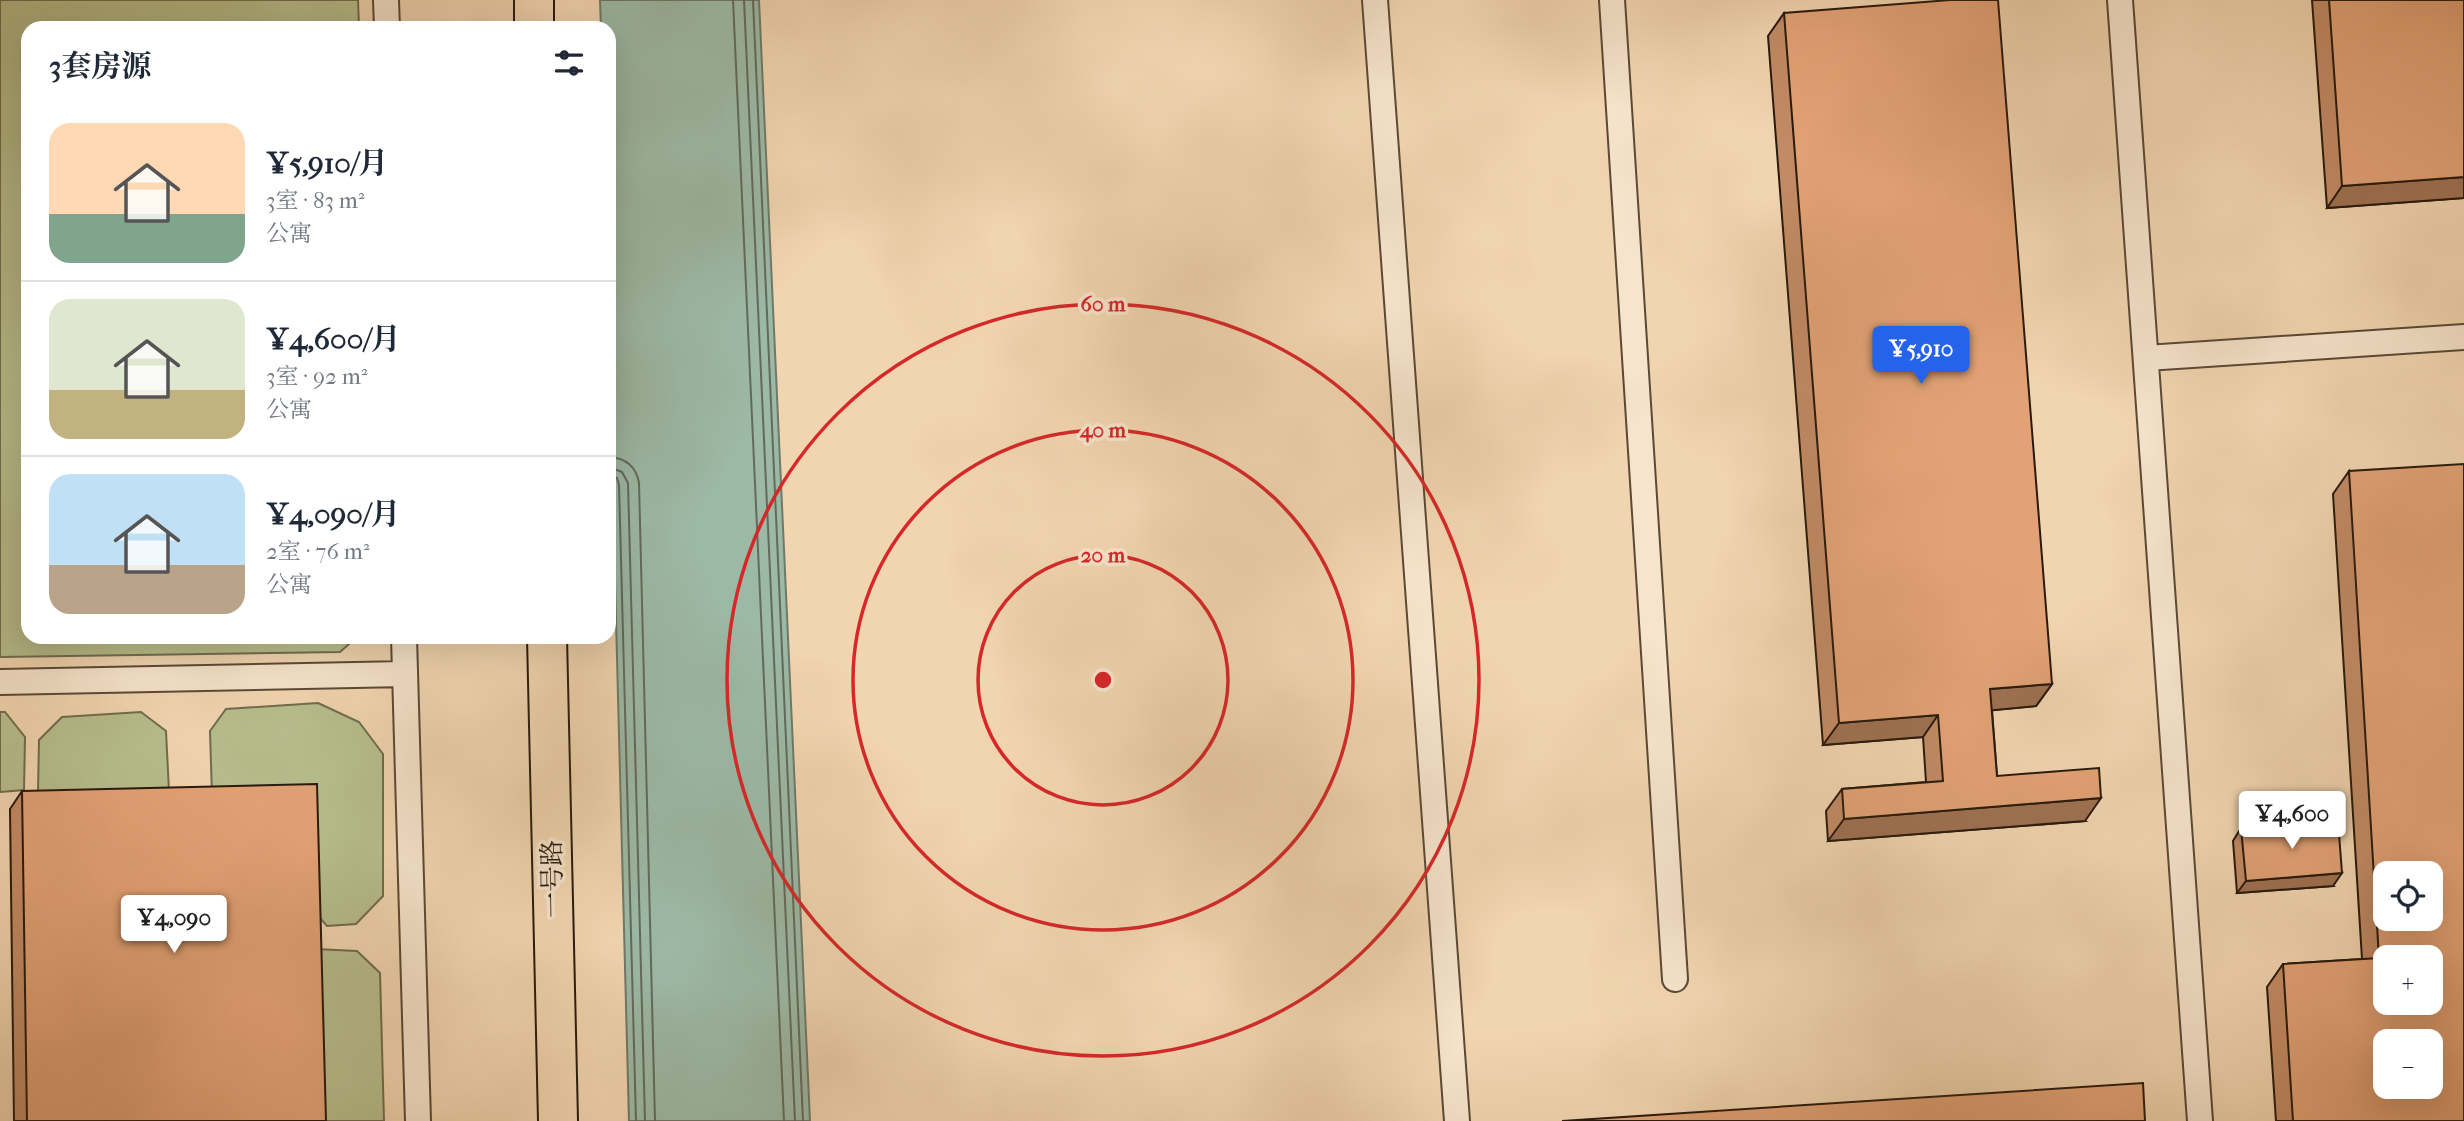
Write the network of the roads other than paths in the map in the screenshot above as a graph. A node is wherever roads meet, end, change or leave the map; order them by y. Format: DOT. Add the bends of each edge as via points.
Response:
graph roads {
  1 [pos="386,0"];
  2 [pos="534,0"];
  3 [pos="1375,0"];
  4 [pos="1612,0"];
  5 [pos="2120,0"];
  6 [pos="387,21"];
  7 [pos="534,21"];
  8 [pos="2464,337"];
  9 [pos="2146,358"];
  10 [pos="404,644"];
  11 [pos="547,644"];
  12 [pos="405,674"];
  13 [pos="0,682"];
  14 [pos="1675,979"];
  15 [pos="418,1121"];
  16 [pos="558,1121"];
  17 [pos="1457,1121"];
  18 [pos="2200,1121"];
  1 -- 6 [label="lane"];
  2 -- 7 [label="main road"];
  3 -- 17 [label="lane"];
  4 -- 14 [label="lane"];
  5 -- 9 [label="lane"];
  8 -- 9 [label="lane"];
  9 -- 18 [label="lane"];
  10 -- 12 [label="lane"];
  11 -- 16 [label="main road, 一号路"];
  12 -- 13 [label="lane"];
  12 -- 15 [label="lane"];
}
